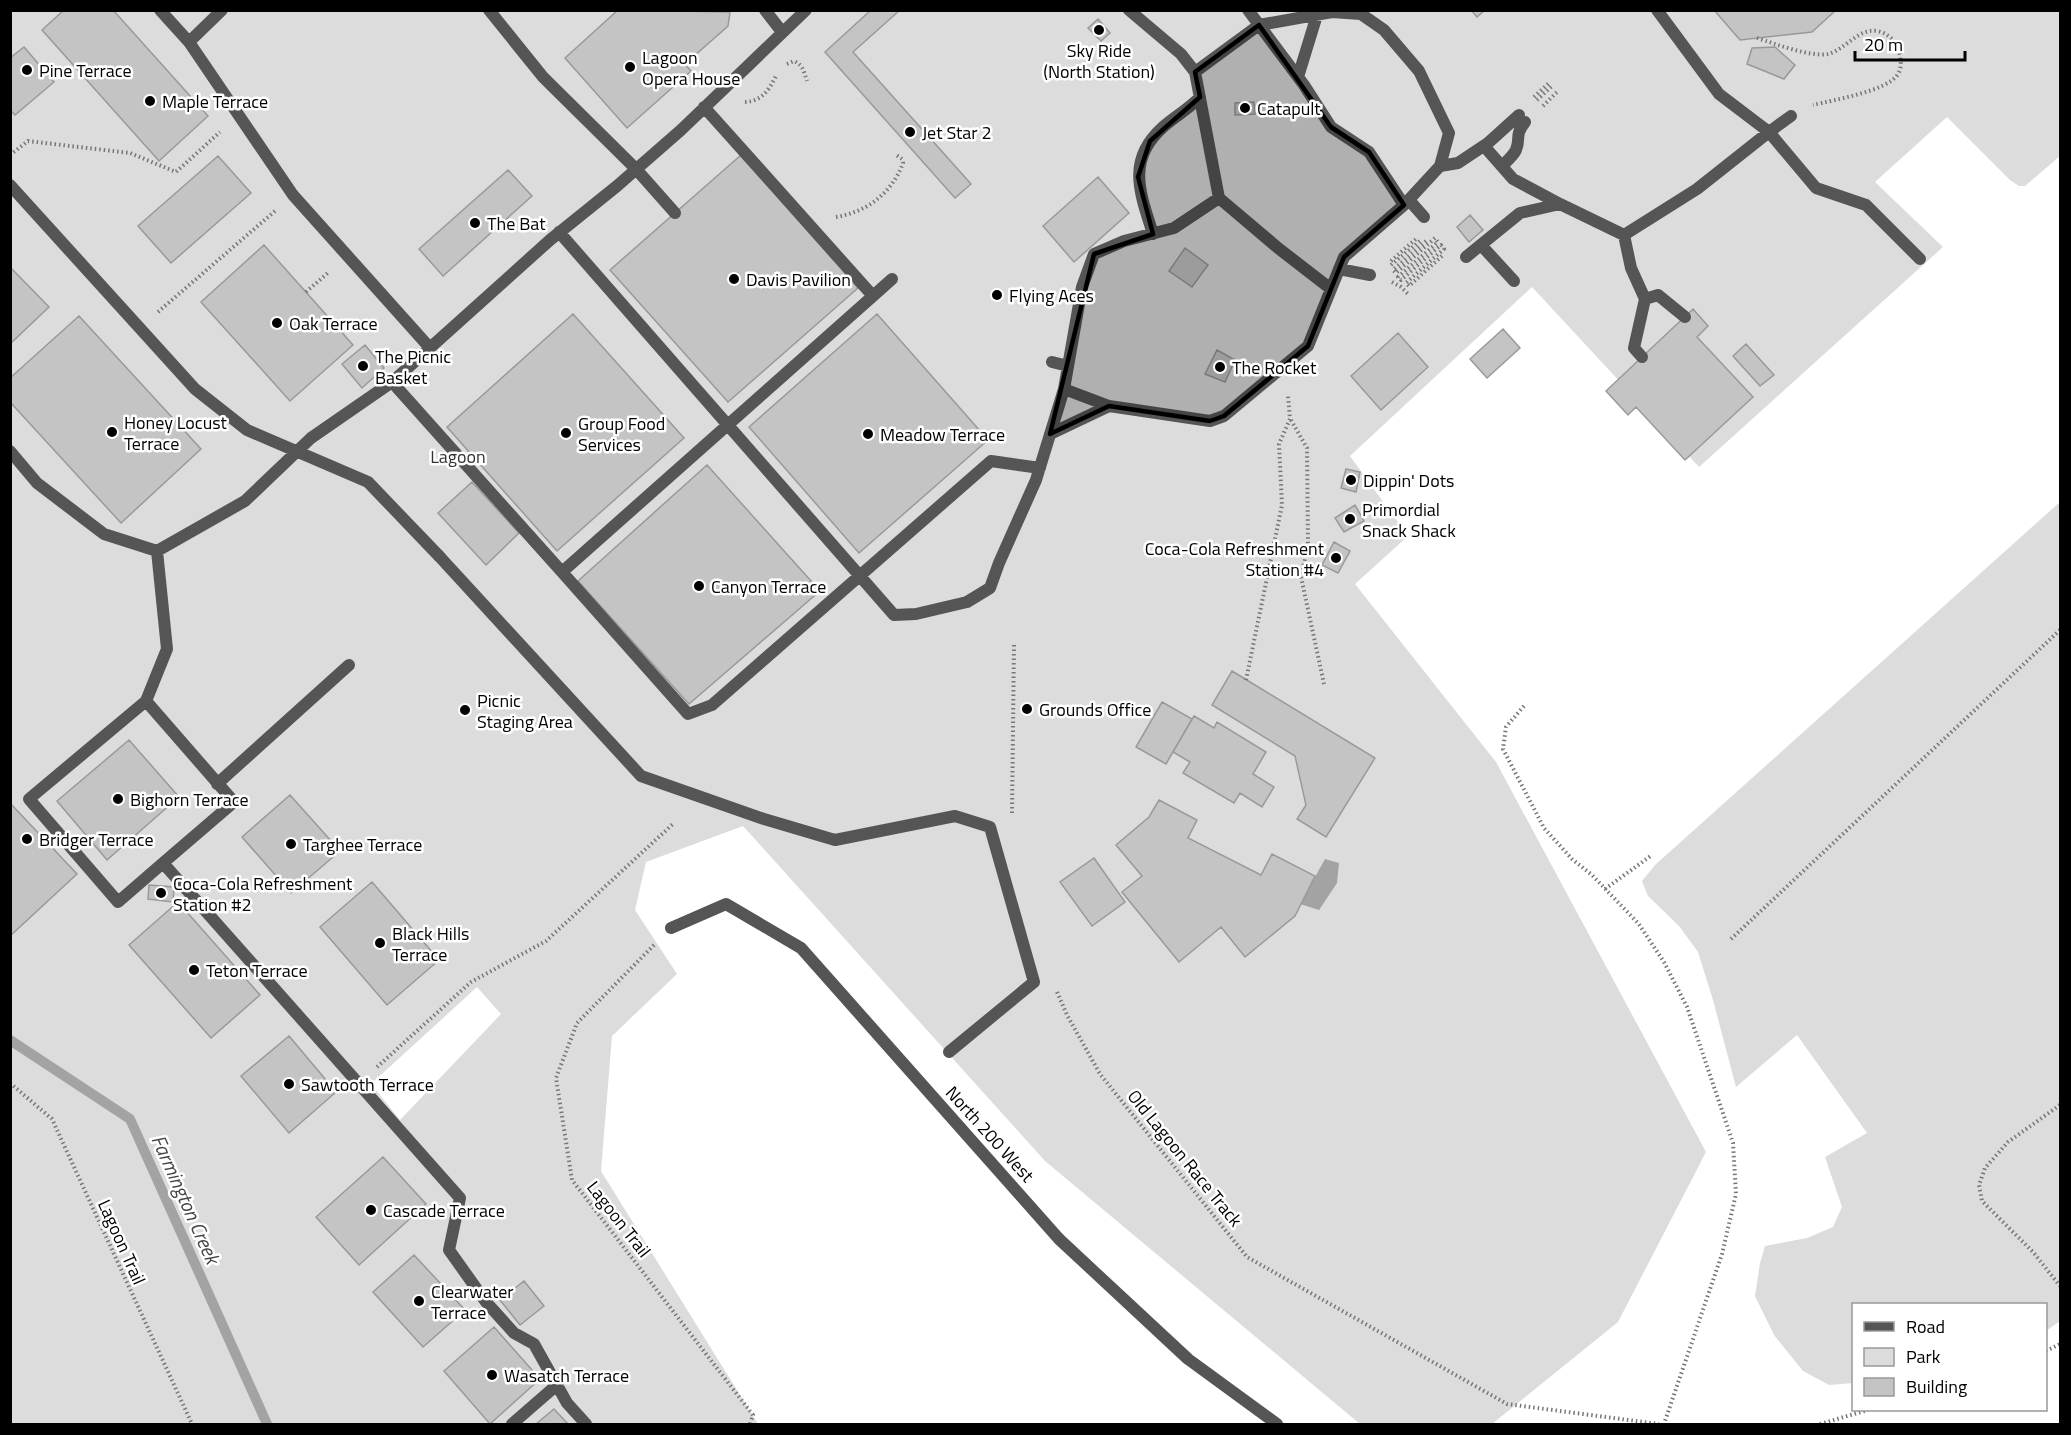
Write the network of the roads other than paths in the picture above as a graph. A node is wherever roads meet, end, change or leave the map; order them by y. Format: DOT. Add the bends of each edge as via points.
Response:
graph roads {
  1 [pos="160,10"];
  2 [pos="222,10"];
  3 [pos="489,10"];
  4 [pos="765,10"];
  5 [pos="806,10"];
  6 [pos="1129,10"];
  7 [pos="1248,10"];
  8 [pos="1657,10"];
  9 [pos="1363,12"];
  10 [pos="1317,15"];
  11 [pos="1259,26"];
  12 [pos="782,32"];
  13 [pos="189,42"];
  14 [pos="1195,72"];
  15 [pos="1298,77"];
  16 [pos="1200,97"];
  17 [pos="704,107"];
  18 [pos="1791,116"];
  19 [pos="1769,132"];
  20 [pos="1485,146"];
  21 [pos="1440,166"];
  22 [pos="1502,166"];
  23 [pos="636,169"];
  24 [pos="10,185"];
  25 [pos="1219,198"];
  26 [pos="1406,202"];
  27 [pos="1560,204"];
  28 [pos="675,213"];
  29 [pos="1424,217"];
  30 [pos="559,232"];
  31 [pos="1153,234"];
  32 [pos="1624,235"];
  33 [pos="1482,245"];
  34 [pos="1466,257"];
  35 [pos="1920,259"];
  36 [pos="1339,269"];
  37 [pos="1370,275"];
  38 [pos="892,279"];
  39 [pos="1514,281"];
  40 [pos="1331,289"];
  41 [pos="873,296"];
  42 [pos="1645,299"];
  43 [pos="1685,317"];
  44 [pos="430,348"];
  45 [pos="1642,357"];
  46 [pos="1052,362"];
  47 [pos="1068,366"];
  48 [pos="392,382"];
  49 [pos="1064,389"];
  50 [pos="1110,406"];
  51 [pos="728,425"];
  52 [pos="1050,434"];
  53 [pos="10,451"];
  54 [pos="297,452"];
  55 [pos="1040,468"];
  56 [pos="157,551"];
  57 [pos="562,572"];
  58 [pos="860,576"];
  59 [pos="350,665"];
  60 [pos="146,701"];
  61 [pos="217,784"];
  62 [pos="164,863"];
  63 [pos="671,928"];
  64 [pos="949,1052"];
  65 [pos="558,1384"];
  66 [pos="512,1425"];
  67 [pos="586,1425"];
  68 [pos="1277,1425"];
  1 -- 13 [label="street"];
  2 -- 13 [label="street"];
  3 -- 23 [label="street" via="543,77"];
  4 -- 12 [label="street"];
  5 -- 12 [label="street"];
  6 -- 14 [label="street" via="1181,54"];
  7 -- 11 [label="street"];
  8 -- 19 [label="street" via="1719,94"];
  9 -- 10 [label="street"];
  9 -- 21 [label="street" via="1419,71 1449,133"];
  10 -- 11 [label="street"];
  10 -- 15 [label="street"];
  11 -- 14 [label="street"];
  11 -- 15 [label="street"];
  12 -- 17 [label="street"];
  13 -- 44 [label="street" via="293,195"];
  14 -- 16 [label="street"];
  15 -- 26 [label="street" via="1331,127 1369,152"];
  16 -- 25 [label="street"];
  16 -- 31 [label="street" via="1150,141 1142,159 1139,190"];
  17 -- 23 [label="street"];
  17 -- 41 [label="street"];
  18 -- 19 [label="street"];
  19 -- 32 [label="street" via="1697,189"];
  19 -- 35 [label="street" via="1816,188 1866,205"];
  20 -- 21 [label="street" via="1458,163"];
  20 -- 22 [label="street"];
  20 -- 22 [label="street" via="1522,119 1515,153"];
  21 -- 26 [label="street"];
  22 -- 27 [label="street" via="1513,179"];
  23 -- 28 [label="street"];
  23 -- 30 [label="street"];
  24 -- 54 [label="street" via="195,389 247,430"];
  25 -- 31 [label="street" via="1174,228"];
  25 -- 40 [label="street"];
  26 -- 29 [label="street"];
  26 -- 36 [label="street" via="1344,257"];
  27 -- 32 [label="street"];
  27 -- 33 [label="street" via="1520,213"];
  30 -- 44 [label="street"];
  30 -- 51 [label="street"];
  31 -- 47 [label="street" via="1094,254 1082,287"];
  32 -- 42 [label="street"];
  33 -- 34 [label="street"];
  33 -- 39 [label="street"];
  36 -- 37 [label="street"];
  36 -- 40 [label="street"];
  38 -- 41 [label="street"];
  40 -- 50 [label="street" via="1308,346 1224,416 1210,422"];
  41 -- 51 [label="street"];
  42 -- 43 [label="street" via="1658,295"];
  42 -- 45 [label="street" via="1634,348"];
  44 -- 48 [label="street"];
  46 -- 47 [label="street"];
  47 -- 49 [label="street"];
  48 -- 54 [label="street"];
  48 -- 57 [label="street"];
  49 -- 50 [label="street"];
  49 -- 52 [label="street"];
  50 -- 52 [label="street"];
  51 -- 57 [label="street"];
  51 -- 58 [label="street"];
  52 -- 55 [label="street"];
  53 -- 56 [label="street" via="37,483 104,534"];
  54 -- 56 [label="street" via="245,501"];
  54 -- 64 [label="street" via="368,482 641,776 835,840 955,816 990,826 1034,982"];
  55 -- 58 [label="street" via="991,461"];
  55 -- 58 [label="street" via="990,588 967,602 894,615"];
  56 -- 60 [label="street" via="167,649"];
  57 -- 58 [label="street" via="688,714 712,705"];
  59 -- 61 [label="street"];
  60 -- 61 [label="street"];
  60 -- 62 [label="street" via="29,799 118,902"];
  61 -- 62 [label="street" via="234,802"];
  62 -- 65 [label="street" via="460,1198 449,1250 514,1333 534,1344"];
  63 -- 68 [label="street, North 200 West" via="726,904 801,948 1059,1239 1188,1359"];
  65 -- 66 [label="street"];
  65 -- 67 [label="street" via="567,1403"];
}
